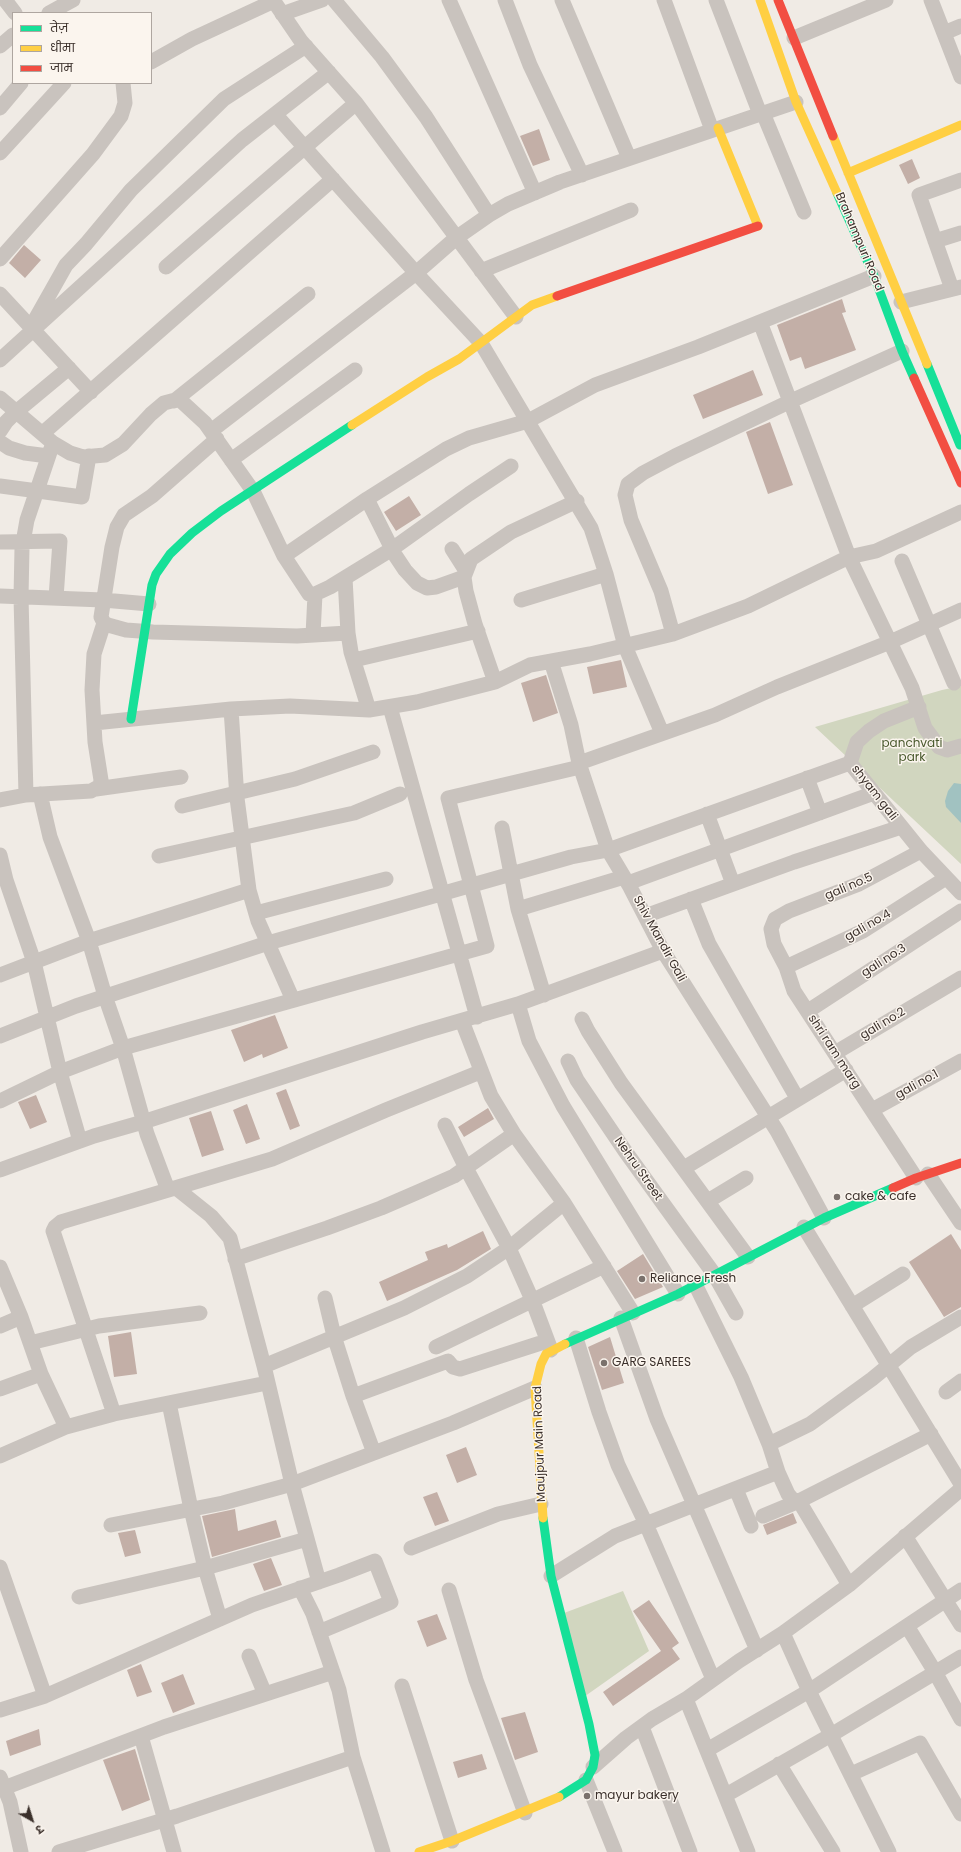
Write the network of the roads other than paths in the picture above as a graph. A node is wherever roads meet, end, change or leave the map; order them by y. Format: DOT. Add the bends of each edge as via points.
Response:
graph roads {
  1 [pos="5,0"];
  2 [pos="73,0"];
  3 [pos="273,0"];
  4 [pos="322,0"];
  5 [pos="334,0"];
  6 [pos="449,0"];
  7 [pos="506,0"];
  8 [pos="562,0"];
  9 [pos="664,0"];
  10 [pos="716,0"];
  11 [pos="760,0"];
  12 [pos="778,0"];
  13 [pos="886,0"];
  14 [pos="931,0"];
  15 [pos="15,12"];
  16 [pos="50,12"];
  17 [pos="282,14"];
  18 [pos="961,26"];
  19 [pos="944,33"];
  20 [pos="12,36"];
  21 [pos="794,38"];
  22 [pos="0,46"];
  23 [pos="306,46"];
  24 [pos="152,61"];
  25 [pos="959,68"];
  26 [pos="329,72"];
  27 [pos="20,84"];
  28 [pos="63,84"];
  29 [pos="123,84"];
  30 [pos="356,102"];
  31 [pos="796,102"];
  32 [pos="0,108"];
  33 [pos="275,114"];
  34 [pos="761,114"];
  35 [pos="961,126"];
  36 [pos="715,129"];
  37 [pos="304,147"];
  38 [pos="0,152"];
  39 [pos="629,158"];
  40 [pos="848,173"];
  41 [pos="582,174"];
  42 [pos="832,178"];
  43 [pos="332,179"];
  44 [pos="961,180"];
  45 [pos="535,193"];
  46 [pos="631,210"];
  47 [pos="804,212"];
  48 [pos="489,215"];
  49 [pos="961,233"];
  50 [pos="456,238"];
  51 [pos="935,241"];
  52 [pos="0,260"];
  53 [pos="166,267"];
  54 [pos="481,271"];
  55 [pos="416,273"];
  56 [pos="874,276"];
  57 [pos="957,288"];
  58 [pos="0,294"];
  59 [pos="308,294"];
  60 [pos="901,302"];
  61 [pos="516,317"];
  62 [pos="760,322"];
  63 [pos="32,329"];
  64 [pos="481,343"];
  65 [pos="902,351"];
  66 [pos="0,360"];
  67 [pos="69,368"];
  68 [pos="354,370"];
  69 [pos="91,392"];
  70 [pos="0,398"];
  71 [pos="174,400"];
  72 [pos="791,401"];
  73 [pos="16,412"];
  74 [pos="528,420"];
  75 [pos="0,431"];
  76 [pos="214,435"];
  77 [pos="0,442"];
  78 [pos="48,444"];
  79 [pos="961,449"];
  80 [pos="89,456"];
  81 [pos="232,460"];
  82 [pos="511,466"];
  83 [pos="961,483"];
  84 [pos="0,486"];
  85 [pos="253,491"];
  86 [pos="36,492"];
  87 [pos="367,499"];
  88 [pos="577,501"];
  89 [pos="961,512"];
  90 [pos="0,542"];
  91 [pos="22,542"];
  92 [pos="392,549"];
  93 [pos="452,549"];
  94 [pos="284,556"];
  95 [pos="849,557"];
  96 [pos="902,561"];
  97 [pos="465,574"];
  98 [pos="606,574"];
  99 [pos="345,578"];
  100 [pos="315,594"];
  101 [pos="0,596"];
  102 [pos="21,597"];
  103 [pos="56,598"];
  104 [pos="104,600"];
  105 [pos="521,600"];
  106 [pos="149,604"];
  107 [pos="961,610"];
  108 [pos="104,623"];
  109 [pos="929,625"];
  110 [pos="478,631"];
  111 [pos="144,632"];
  112 [pos="348,633"];
  113 [pos="673,634"];
  114 [pos="313,635"];
  115 [pos="890,642"];
  116 [pos="624,646"];
  117 [pos="354,660"];
  118 [pos="551,661"];
  119 [pos="495,682"];
  120 [pos="954,683"];
  121 [pos="390,707"];
  122 [pos="919,707"];
  123 [pos="231,709"];
  124 [pos="369,710"];
  125 [pos="131,719"];
  126 [pos="94,723"];
  127 [pos="662,733"];
  128 [pos="961,746"];
  129 [pos="373,752"];
  130 [pos="850,763"];
  131 [pos="580,765"];
  132 [pos="181,777"];
  133 [pos="807,778"];
  134 [pos="96,789"];
  135 [pos="237,793"];
  136 [pos="874,793"];
  137 [pos="33,794"];
  138 [pos="400,794"];
  139 [pos="0,800"];
  140 [pos="182,806"];
  141 [pos="820,813"];
  142 [pos="707,814"];
  143 [pos="901,827"];
  144 [pos="502,828"];
  145 [pos="242,837"];
  146 [pos="608,850"];
  147 [pos="720,850"];
  148 [pos="921,851"];
  149 [pos="0,855"];
  150 [pos="159,856"];
  151 [pos="511,874"];
  152 [pos="946,878"];
  153 [pos="386,879"];
  154 [pos="626,880"];
  155 [pos="733,884"];
  156 [pos="471,885"];
  157 [pos="249,890"];
  158 [pos="961,893"];
  159 [pos="441,894"];
  160 [pos="691,899"];
  161 [pos="518,909"];
  162 [pos="961,911"];
  163 [pos="256,913"];
  164 [pos="645,916"];
  165 [pos="775,919"];
  166 [pos="89,941"];
  167 [pos="268,943"];
  168 [pos="663,951"];
  169 [pos="458,954"];
  170 [pos="34,962"];
  171 [pos="786,967"];
  172 [pos="0,975"];
  173 [pos="961,978"];
  174 [pos="544,995"];
  175 [pos="105,996"];
  176 [pos="293,1000"];
  177 [pos="518,1004"];
  178 [pos="808,1011"];
  179 [pos="477,1017"];
  180 [pos="46,1018"];
  181 [pos="582,1020"];
  182 [pos="462,1022"];
  183 [pos="0,1036"];
  184 [pos="123,1048"];
  185 [pos="835,1053"];
  186 [pos="568,1061"];
  187 [pos="961,1061"];
  188 [pos="846,1070"];
  189 [pos="60,1072"];
  190 [pos="480,1072"];
  191 [pos="797,1098"];
  192 [pos="0,1101"];
  193 [pos="872,1110"];
  194 [pos="768,1116"];
  195 [pos="144,1122"];
  196 [pos="445,1125"];
  197 [pos="514,1134"];
  198 [pos="80,1141"];
  199 [pos="961,1163"];
  200 [pos="466,1168"];
  201 [pos="684,1168"];
  202 [pos="0,1170"];
  203 [pos="922,1176"];
  204 [pos="746,1178"];
  205 [pos="172,1189"];
  206 [pos="708,1201"];
  207 [pos="564,1203"];
  208 [pos="824,1218"];
  209 [pos="961,1223"];
  210 [pos="804,1227"];
  211 [pos="509,1248"];
  212 [pos="748,1257"];
  213 [pos="235,1260"];
  214 [pos="604,1266"];
  215 [pos="0,1267"];
  216 [pos="714,1274"];
  217 [pos="903,1274"];
  218 [pos="695,1284"];
  219 [pos="678,1294"];
  220 [pos="326,1298"];
  221 [pos="534,1302"];
  222 [pos="852,1306"];
  223 [pos="200,1313"];
  224 [pos="736,1313"];
  225 [pos="627,1315"];
  226 [pos="21,1317"];
  227 [pos="961,1317"];
  228 [pos="0,1326"];
  229 [pos="85,1329"];
  230 [pos="334,1336"];
  231 [pos="576,1338"];
  232 [pos="30,1342"];
  233 [pos="549,1345"];
  234 [pos="436,1347"];
  235 [pos="264,1366"];
  236 [pos="889,1366"];
  237 [pos="41,1374"];
  238 [pos="961,1381"];
  239 [pos="267,1383"];
  240 [pos="535,1388"];
  241 [pos="0,1389"];
  242 [pos="946,1392"];
  243 [pos="353,1396"];
  244 [pos="169,1403"];
  245 [pos="114,1414"];
  246 [pos="66,1427"];
  247 [pos="931,1434"];
  248 [pos="769,1444"];
  249 [pos="374,1453"];
  250 [pos="0,1456"];
  251 [pos="778,1472"];
  252 [pos="292,1484"];
  253 [pos="961,1484"];
  254 [pos="736,1489"];
  255 [pos="961,1489"];
  256 [pos="799,1501"];
  257 [pos="542,1504"];
  258 [pos="694,1505"];
  259 [pos="191,1509"];
  260 [pos="763,1516"];
  261 [pos="646,1524"];
  262 [pos="111,1525"];
  263 [pos="751,1526"];
  264 [pos="905,1536"];
  265 [pos="307,1539"];
  266 [pos="411,1548"];
  267 [pos="0,1567"];
  268 [pos="205,1568"];
  269 [pos="551,1576"];
  270 [pos="319,1582"];
  271 [pos="848,1584"];
  272 [pos="300,1588"];
  273 [pos="449,1590"];
  274 [pos="961,1590"];
  275 [pos="80,1597"];
  276 [pos="946,1600"];
  277 [pos="220,1619"];
  278 [pos="907,1626"];
  279 [pos="961,1626"];
  280 [pos="319,1632"];
  281 [pos="783,1633"];
  282 [pos="757,1650"];
  283 [pos="249,1656"];
  284 [pos="961,1657"];
  285 [pos="333,1672"];
  286 [pos="935,1672"];
  287 [pos="713,1679"];
  288 [pos="402,1686"];
  289 [pos="810,1691"];
  290 [pos="265,1694"];
  291 [pos="45,1696"];
  292 [pos="686,1699"];
  293 [pos="0,1710"];
  294 [pos="961,1719"];
  295 [pos="642,1727"];
  296 [pos="831,1735"];
  297 [pos="141,1736"];
  298 [pos="707,1750"];
  299 [pos="353,1757"];
  300 [pos="779,1764"];
  301 [pos="590,1773"];
  302 [pos="851,1774"];
  303 [pos="2,1783"];
  304 [pos="726,1795"];
  305 [pos="525,1813"];
  306 [pos="961,1814"];
  307 [pos="166,1819"];
  308 [pos="452,1841"];
  309 [pos="743,1850"];
  310 [pos="21,1852"];
  311 [pos="59,1852"];
  312 [pos="174,1852"];
  313 [pos="383,1852"];
  314 [pos="419,1852"];
  315 [pos="615,1852"];
  316 [pos="690,1852"];
  317 [pos="833,1852"];
  318 [pos="889,1852"];
  1 -- 15 [label="street"];
  2 -- 16 [label="street"];
  3 -- 17 [label="street"];
  3 -- 24 [label="street"];
  4 -- 17 [label="street"];
  5 -- 48 [label="street" via="382,57 426,117"];
  6 -- 45 [label="street"];
  7 -- 41 [label="street" via="530,65"];
  8 -- 39 [label="street"];
  9 -- 36 [label="street"];
  10 -- 34 [label="street"];
  11 -- 31 [label="street, Brahampuri Road"];
  12 -- 21 [label="street, Brahampuri Road"];
  13 -- 21 [label="street"];
  14 -- 19 [label="street"];
  17 -- 23 [label="street"];
  18 -- 19 [label="street"];
  19 -- 25 [label="street"];
  20 -- 22 [label="street"];
  21 -- 40 [label="street, Brahampuri Road"];
  23 -- 26 [label="street"];
  23 -- 63 [label="street" via="224,99 136,185 66,265"];
  26 -- 30 [label="street"];
  26 -- 33 [label="street"];
  27 -- 32 [label="street"];
  28 -- 38 [label="street"];
  29 -- 52 [label="street" via="125,103 121,116 93,154"];
  30 -- 37 [label="street"];
  30 -- 50 [label="street"];
  31 -- 34 [label="street"];
  31 -- 42 [label="street, Brahampuri Road"];
  33 -- 37 [label="street"];
  33 -- 63 [label="street" via="242,140"];
  34 -- 36 [label="street"];
  34 -- 47 [label="street"];
  35 -- 40 [label="street"];
  36 -- 39 [label="street"];
  36 -- 61 [label="street" via="758,227 532,305"];
  37 -- 43 [label="street"];
  37 -- 53 [label="street"];
  39 -- 41 [label="street"];
  40 -- 42 [label="street"];
  40 -- 60 [label="street, Brahampuri Road"];
  41 -- 45 [label="street"];
  42 -- 56 [label="street, Brahampuri Road"];
  43 -- 55 [label="street"];
  43 -- 69 [label="street"];
  44 -- 51 [label="street" via="919,195"];
  45 -- 48 [label="street"];
  46 -- 54 [label="street"];
  48 -- 50 [label="street"];
  49 -- 51 [label="street"];
  50 -- 54 [label="street"];
  50 -- 55 [label="street"];
  51 -- 57 [label="street"];
  54 -- 61 [label="street"];
  55 -- 64 [label="street"];
  55 -- 76 [label="street"];
  56 -- 62 [label="street"];
  56 -- 65 [label="street, Brahampuri Road"];
  57 -- 60 [label="street"];
  58 -- 63 [label="street"];
  59 -- 71 [label="street"];
  60 -- 79 [label="street, Brahampuri Road"];
  61 -- 64 [label="street"];
  62 -- 72 [label="street"];
  62 -- 74 [label="street" via="595,385"];
  63 -- 66 [label="street"];
  63 -- 67 [label="street"];
  64 -- 74 [label="street"];
  64 -- 85 [label="street"];
  65 -- 72 [label="street"];
  65 -- 83 [label="street, Brahampuri Road"];
  67 -- 69 [label="street"];
  67 -- 73 [label="street"];
  68 -- 81 [label="street"];
  69 -- 78 [label="street"];
  70 -- 73 [label="street"];
  71 -- 76 [label="street" via="179,399 194,412"];
  71 -- 80 [label="street" via="164,403 151,414 123,444 105,455"];
  72 -- 95 [label="street"];
  72 -- 113 [label="street" via="675,456 628,484 625,495 631,520 661,591"];
  73 -- 75 [label="street"];
  73 -- 78 [label="street"];
  74 -- 87 [label="street" via="469,438 446,449"];
  74 -- 88 [label="street"];
  76 -- 81 [label="street"];
  76 -- 104 [label="street" via="152,496 124,515 117,527 112,547"];
  77 -- 78 [label="street" via="25,453"];
  78 -- 80 [label="street" via="70,453"];
  78 -- 86 [label="street"];
  80 -- 86 [label="street" via="82,496"];
  81 -- 85 [label="street"];
  82 -- 92 [label="street"];
  84 -- 86 [label="street"];
  85 -- 94 [label="street"];
  85 -- 106 [label="street" via="192,532 170,554 156,574"];
  86 -- 91 [label="street" via="26,520"];
  87 -- 92 [label="street"];
  87 -- 94 [label="street"];
  88 -- 97 [label="street" via="511,532 471,559"];
  88 -- 98 [label="street" via="592,528"];
  89 -- 95 [label="street" via="876,551"];
  90 -- 91 [label="street"];
  91 -- 102 [label="street"];
  91 -- 103 [label="street" via="60,541"];
  92 -- 97 [label="street" via="405,570 417,583 427,588 436,587"];
  92 -- 99 [label="street"];
  93 -- 97 [label="street"];
  94 -- 100 [label="street" via="309,594"];
  95 -- 113 [label="street" via="748,606"];
  95 -- 115 [label="street"];
  96 -- 109 [label="street"];
  97 -- 110 [label="street"];
  98 -- 105 [label="street"];
  98 -- 116 [label="street"];
  99 -- 100 [label="street"];
  99 -- 112 [label="street"];
  100 -- 114 [label="street"];
  101 -- 102 [label="street"];
  102 -- 103 [label="street"];
  102 -- 137 [label="street"];
  103 -- 104 [label="street"];
  104 -- 106 [label="street"];
  104 -- 108 [label="street" via="101,617"];
  106 -- 111 [label="street"];
  107 -- 109 [label="street"];
  108 -- 111 [label="street" via="120,629"];
  108 -- 126 [label="street" via="94,654"];
  109 -- 115 [label="street"];
  109 -- 120 [label="street"];
  110 -- 117 [label="street"];
  110 -- 119 [label="street"];
  111 -- 114 [label="street"];
  111 -- 125 [label="street"];
  112 -- 114 [label="street"];
  112 -- 117 [label="street"];
  113 -- 116 [label="street"];
  115 -- 122 [label="street"];
  115 -- 127 [label="street" via="715,715"];
  116 -- 118 [label="street"];
  116 -- 127 [label="street"];
  117 -- 124 [label="street"];
  118 -- 119 [label="street" via="530,665"];
  118 -- 131 [label="street, Shiv Mandir Gali" via="571,725"];
  119 -- 121 [label="street"];
  121 -- 124 [label="street"];
  121 -- 159 [label="street"];
  122 -- 128 [label="street" via="925,728 939,747 946,750"];
  122 -- 130 [label="street, shyam gali" via="884,721 869,731 857,742"];
  123 -- 124 [label="street" via="290,706"];
  123 -- 125 [label="street"];
  123 -- 135 [label="street"];
  125 -- 126 [label="street"];
  126 -- 134 [label="street" via="101,784"];
  127 -- 131 [label="street"];
  129 -- 135 [label="street" via="295,779"];
  130 -- 133 [label="street"];
  130 -- 136 [label="street, shyam gali"];
  131 -- 146 [label="street, Shiv Mandir Gali"];
  131 -- 156 [label="street" via="448,798"];
  132 -- 134 [label="street"];
  133 -- 141 [label="street"];
  133 -- 142 [label="street"];
  134 -- 137 [label="street"];
  135 -- 140 [label="street"];
  135 -- 145 [label="street"];
  136 -- 141 [label="street"];
  136 -- 143 [label="street, shyam gali"];
  137 -- 139 [label="street"];
  137 -- 166 [label="street"];
  138 -- 145 [label="street" via="354,813"];
  141 -- 147 [label="street"];
  142 -- 146 [label="street"];
  142 -- 147 [label="street"];
  143 -- 148 [label="street, shyam gali"];
  143 -- 155 [label="street"];
  144 -- 151 [label="street"];
  145 -- 150 [label="street"];
  145 -- 157 [label="street"];
  146 -- 151 [label="street" via="571,857"];
  146 -- 154 [label="street, Shiv Mandir Gali"];
  147 -- 154 [label="street"];
  147 -- 155 [label="street"];
  148 -- 152 [label="street, shyam gali"];
  148 -- 165 [label="street, gali no.5" via="859,884"];
  149 -- 170 [label="street"];
  151 -- 156 [label="street"];
  151 -- 161 [label="street"];
  152 -- 158 [label="street, shyam gali"];
  152 -- 171 [label="street, gali no.4" via="863,931"];
  153 -- 163 [label="street"];
  154 -- 161 [label="street"];
  154 -- 164 [label="street, Shiv Mandir Gali"];
  155 -- 160 [label="street"];
  156 -- 159 [label="street"];
  156 -- 169 [label="street" via="487,946"];
  157 -- 163 [label="street"];
  157 -- 166 [label="street"];
  159 -- 167 [label="street"];
  159 -- 169 [label="street"];
  160 -- 164 [label="street"];
  160 -- 191 [label="street" via="712,950"];
  161 -- 174 [label="street"];
  162 -- 178 [label="street, gali no.3"];
  163 -- 167 [label="street"];
  164 -- 168 [label="street, Shiv Mandir Gali"];
  165 -- 171 [label="street, shri ram marg" via="771,929 772,937"];
  166 -- 170 [label="street"];
  166 -- 175 [label="street"];
  167 -- 175 [label="street"];
  167 -- 176 [label="street"];
  168 -- 174 [label="street"];
  168 -- 194 [label="street, Shiv Mandir Gali"];
  169 -- 176 [label="street"];
  169 -- 179 [label="street"];
  170 -- 172 [label="street"];
  170 -- 180 [label="street"];
  171 -- 178 [label="street, shri ram marg" via="794,991"];
  173 -- 185 [label="street, gali no.2"];
  174 -- 177 [label="street"];
  175 -- 180 [label="street"];
  175 -- 184 [label="street"];
  176 -- 184 [label="street"];
  177 -- 179 [label="street"];
  177 -- 219 [label="street" via="529,1041 563,1106"];
  178 -- 185 [label="street, shri ram marg"];
  179 -- 182 [label="street"];
  180 -- 183 [label="street"];
  180 -- 189 [label="street"];
  181 -- 201 [label="street" via="621,1082"];
  182 -- 190 [label="street"];
  182 -- 195 [label="street" via="422,1032"];
  184 -- 189 [label="street"];
  184 -- 195 [label="street"];
  185 -- 188 [label="street, shri ram marg"];
  186 -- 216 [label="street, Nehru Street" via="577,1080 625,1151"];
  187 -- 193 [label="street, gali no.1"];
  188 -- 191 [label="street"];
  188 -- 193 [label="street, shri ram marg"];
  189 -- 192 [label="street"];
  189 -- 198 [label="street"];
  190 -- 197 [label="street"];
  190 -- 205 [label="street" via="272,1159"];
  191 -- 194 [label="street"];
  193 -- 203 [label="street, shri ram marg"];
  194 -- 201 [label="street"];
  194 -- 208 [label="street, Shiv Mandir Gali"];
  195 -- 198 [label="street"];
  195 -- 205 [label="street"];
  196 -- 200 [label="street"];
  197 -- 200 [label="street"];
  197 -- 207 [label="street"];
  198 -- 202 [label="street"];
  199 -- 203 [label="street"];
  200 -- 211 [label="street"];
  200 -- 213 [label="street" via="454,1176 381,1208"];
  201 -- 206 [label="street"];
  203 -- 208 [label="street"];
  203 -- 209 [label="street, shri ram marg"];
  204 -- 206 [label="street"];
  205 -- 213 [label="street" via="212,1216 230,1238"];
  205 -- 229 [label="street" via="61,1222 55,1227 53,1231"];
  206 -- 212 [label="street"];
  207 -- 211 [label="street"];
  207 -- 214 [label="street"];
  208 -- 210 [label="street"];
  210 -- 212 [label="street"];
  210 -- 222 [label="street"];
  211 -- 221 [label="street"];
  211 -- 230 [label="street" via="467,1276 404,1308"];
  212 -- 216 [label="street"];
  213 -- 235 [label="street"];
  214 -- 221 [label="street"];
  214 -- 225 [label="street"];
  215 -- 226 [label="street"];
  216 -- 218 [label="street"];
  216 -- 224 [label="street, Nehru Street"];
  217 -- 222 [label="street"];
  218 -- 219 [label="street"];
  218 -- 248 [label="street" via="741,1377"];
  219 -- 225 [label="street"];
  220 -- 230 [label="street"];
  221 -- 233 [label="street"];
  221 -- 234 [label="street"];
  222 -- 236 [label="street"];
  223 -- 229 [label="street"];
  225 -- 231 [label="street"];
  225 -- 258 [label="street" via="657,1419"];
  226 -- 228 [label="street"];
  226 -- 232 [label="street"];
  227 -- 236 [label="street" via="911,1348"];
  229 -- 232 [label="street"];
  229 -- 245 [label="street"];
  230 -- 235 [label="street"];
  230 -- 243 [label="street"];
  231 -- 233 [label="street"];
  231 -- 261 [label="street" via="618,1465"];
  232 -- 237 [label="street"];
  233 -- 240 [label="street, Maujpur Main Road"];
  233 -- 243 [label="street" via="460,1369 453,1367 448,1361"];
  235 -- 239 [label="street"];
  236 -- 247 [label="street"];
  236 -- 248 [label="street" via="806,1426"];
  237 -- 241 [label="street"];
  237 -- 246 [label="street"];
  238 -- 242 [label="street"];
  239 -- 244 [label="street"];
  239 -- 252 [label="street"];
  240 -- 249 [label="street"];
  240 -- 257 [label="street, Maujpur Main Road"];
  243 -- 249 [label="street"];
  244 -- 245 [label="street"];
  244 -- 259 [label="street"];
  245 -- 246 [label="street"];
  246 -- 250 [label="street"];
  247 -- 253 [label="street"];
  247 -- 256 [label="street"];
  248 -- 251 [label="street"];
  249 -- 252 [label="street"];
  251 -- 254 [label="street"];
  251 -- 256 [label="street" via="790,1498"];
  252 -- 259 [label="street"];
  252 -- 265 [label="street"];
  254 -- 258 [label="street"];
  254 -- 263 [label="street"];
  255 -- 264 [label="street"];
  256 -- 260 [label="street"];
  256 -- 271 [label="street"];
  257 -- 266 [label="street" via="498,1514"];
  257 -- 269 [label="street, Maujpur Main Road"];
  258 -- 261 [label="street"];
  258 -- 282 [label="street"];
  259 -- 262 [label="street"];
  259 -- 268 [label="street"];
  261 -- 269 [label="street" via="616,1536"];
  261 -- 287 [label="street"];
  264 -- 271 [label="street"];
  264 -- 276 [label="street"];
  265 -- 268 [label="street"];
  265 -- 270 [label="street"];
  267 -- 291 [label="street"];
  268 -- 275 [label="street"];
  268 -- 277 [label="street"];
  269 -- 301 [label="street, Maujpur Main Road" via="589,1724 595,1755"];
  270 -- 272 [label="street"];
  270 -- 280 [label="street" via="375,1561 391,1602"];
  271 -- 281 [label="street"];
  272 -- 277 [label="street"];
  272 -- 280 [label="street"];
  273 -- 305 [label="street" via="476,1680"];
  274 -- 276 [label="street"];
  276 -- 278 [label="street"];
  276 -- 279 [label="street"];
  277 -- 291 [label="street"];
  278 -- 286 [label="street"];
  278 -- 289 [label="street"];
  280 -- 285 [label="street"];
  281 -- 282 [label="street"];
  281 -- 289 [label="street"];
  282 -- 287 [label="street"];
  283 -- 290 [label="street"];
  284 -- 286 [label="street"];
  285 -- 290 [label="street"];
  285 -- 299 [label="street" via="345,1713"];
  286 -- 294 [label="street"];
  286 -- 296 [label="street"];
  287 -- 292 [label="street"];
  288 -- 308 [label="street"];
  289 -- 296 [label="street"];
  289 -- 298 [label="street"];
  290 -- 297 [label="street"];
  291 -- 293 [label="street"];
  292 -- 295 [label="street"];
  292 -- 298 [label="street"];
  295 -- 301 [label="street" via="626,1738"];
  295 -- 316 [label="street"];
  296 -- 300 [label="street"];
  296 -- 302 [label="street"];
  297 -- 303 [label="street"];
  297 -- 307 [label="street"];
  298 -- 304 [label="street"];
  299 -- 307 [label="street"];
  299 -- 313 [label="street"];
  300 -- 304 [label="street"];
  300 -- 317 [label="street"];
  301 -- 305 [label="street" via="558,1798"];
  301 -- 315 [label="street"];
  302 -- 306 [label="street" via="920,1743"];
  302 -- 318 [label="street"];
  303 -- 310 [label="street" via="10,1802"];
  304 -- 309 [label="street"];
  305 -- 308 [label="street"];
  307 -- 311 [label="street"];
  307 -- 312 [label="street"];
  308 -- 314 [label="street"];
}
